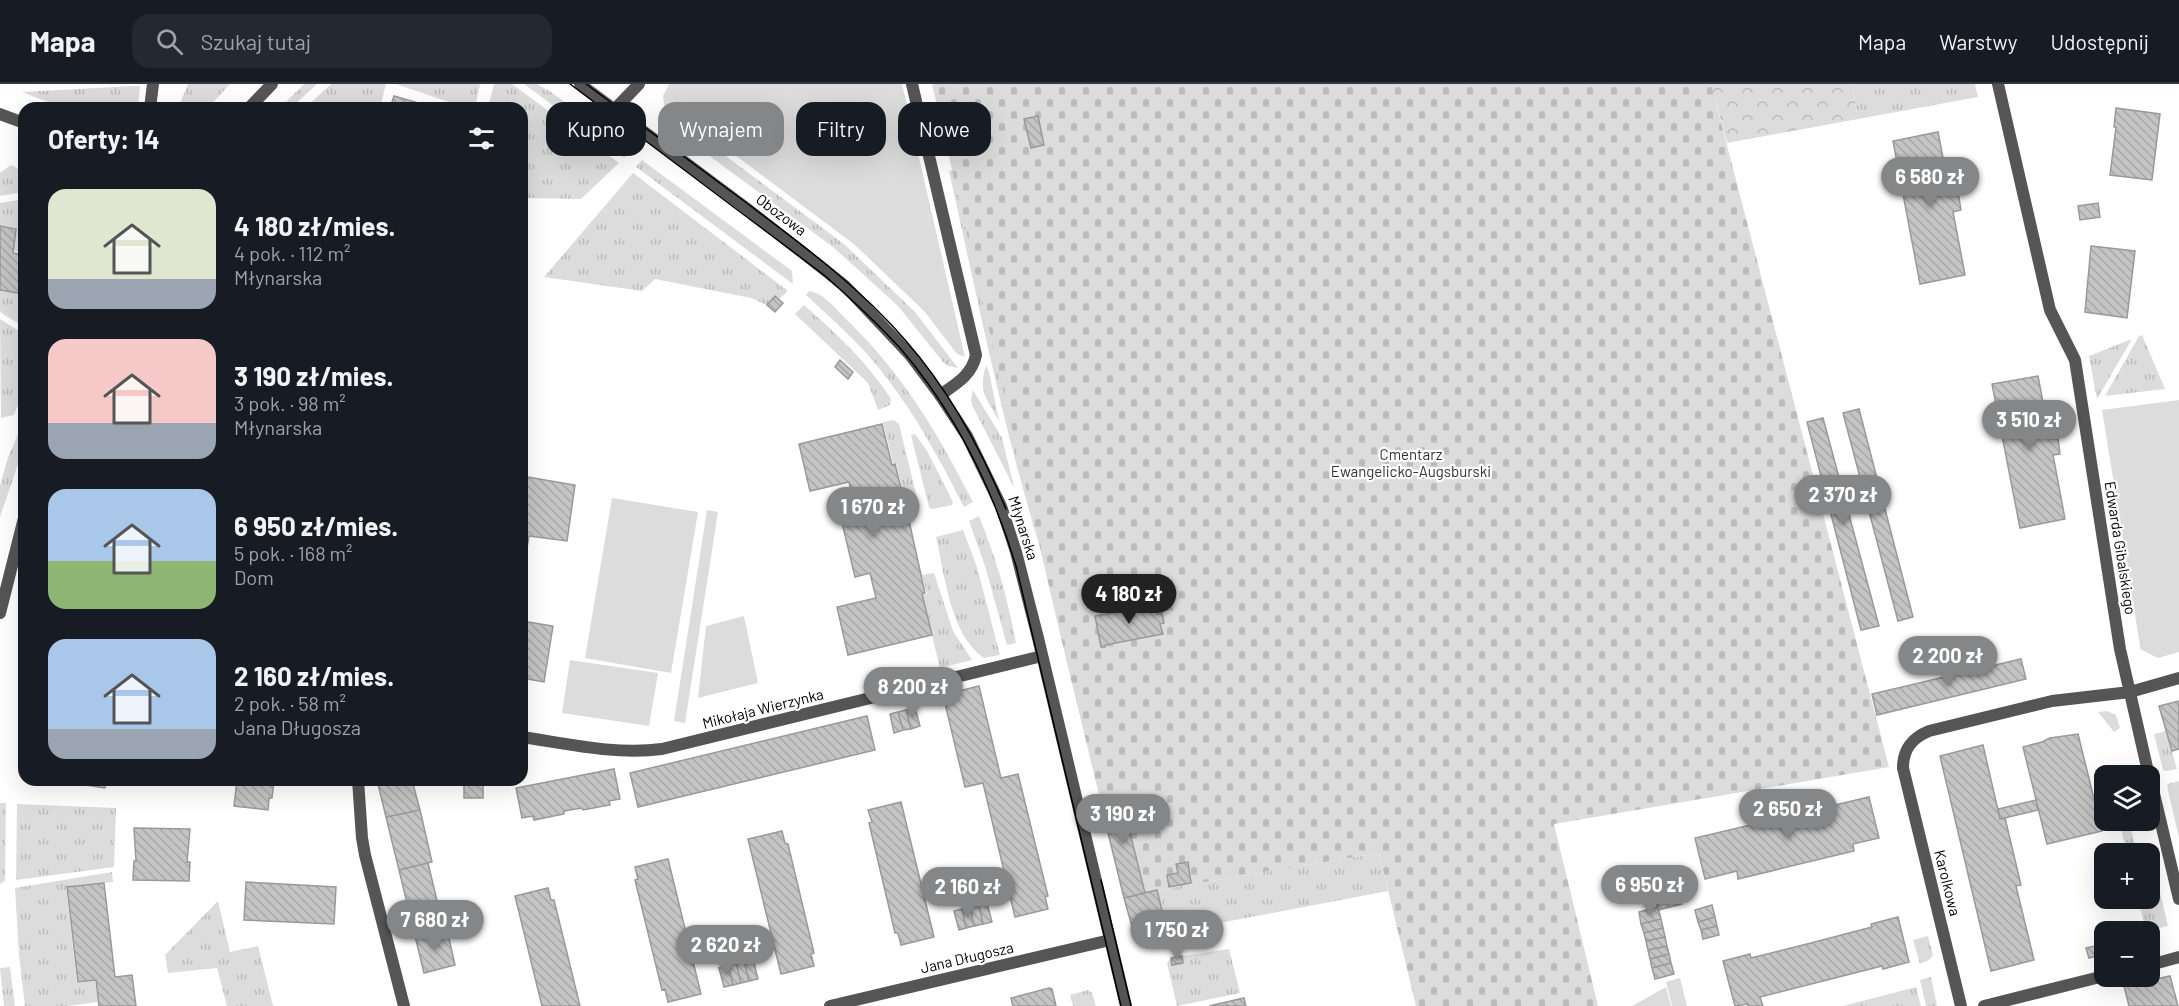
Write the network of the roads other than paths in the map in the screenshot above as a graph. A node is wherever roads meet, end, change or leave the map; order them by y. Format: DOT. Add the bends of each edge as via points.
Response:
graph roads {
  1 [pos="153,84"];
  2 [pos="272,84"];
  3 [pos="579,84"];
  4 [pos="639,84"];
  5 [pos="912,84"];
  6 [pos="1998,84"];
  7 [pos="151,102"];
  8 [pos="255,102"];
  9 [pos="603,102"];
  10 [pos="622,102"];
  11 [pos="0,114"];
  12 [pos="18,121"];
  13 [pos="646,134"];
  14 [pos="940,395"];
  15 [pos="18,542"];
  16 [pos="0,613"];
  17 [pos="1042,656"];
  18 [pos="2179,678"];
  19 [pos="2130,692"];
  20 [pos="528,738"];
  21 [pos="2147,765"];
  22 [pos="358,786"];
  23 [pos="2160,821"];
  24 [pos="2179,899"];
  25 [pos="1110,940"];
  26 [pos="2179,957"];
  27 [pos="2160,962"];
  28 [pos="2094,978"];
  29 [pos="404,1006"];
  30 [pos="830,1006"];
  31 [pos="1126,1006"];
  32 [pos="1961,1006"];
  33 [pos="1984,1006"];
  1 -- 7 [label="street"];
  2 -- 8 [label="street"];
  3 -- 9 [label="street, Obozowa"];
  4 -- 10 [label="street"];
  5 -- 14 [label="street" via="976,355 969,374"];
  6 -- 19 [label="street, Edwarda Gibalskiego" via="2050,310 2075,360"];
  11 -- 12 [label="street"];
  13 -- 14 [label="street, Obozowa" via="845,286 910,355"];
  14 -- 17 [label="street, Młynarska" via="967,436 1001,506"];
  15 -- 16 [label="street"];
  17 -- 20 [label="street, Mikołaja Wierzynka" via="662,749 615,751"];
  17 -- 25 [label="street, Młynarska"];
  18 -- 19 [label="street"];
  19 -- 21 [label="street, Edwarda Gibalskiego"];
  19 -- 32 [label="street, Karolkowa" via="2052,701 1929,731 1909,744 1903,768"];
  22 -- 29 [label="street" via="363,846"];
  23 -- 24 [label="street, Edwarda Gibalskiego"];
  25 -- 30 [label="street, Jana Długosza"];
  25 -- 31 [label="street, Młynarska"];
  26 -- 27 [label="street"];
  28 -- 33 [label="street"];
}
